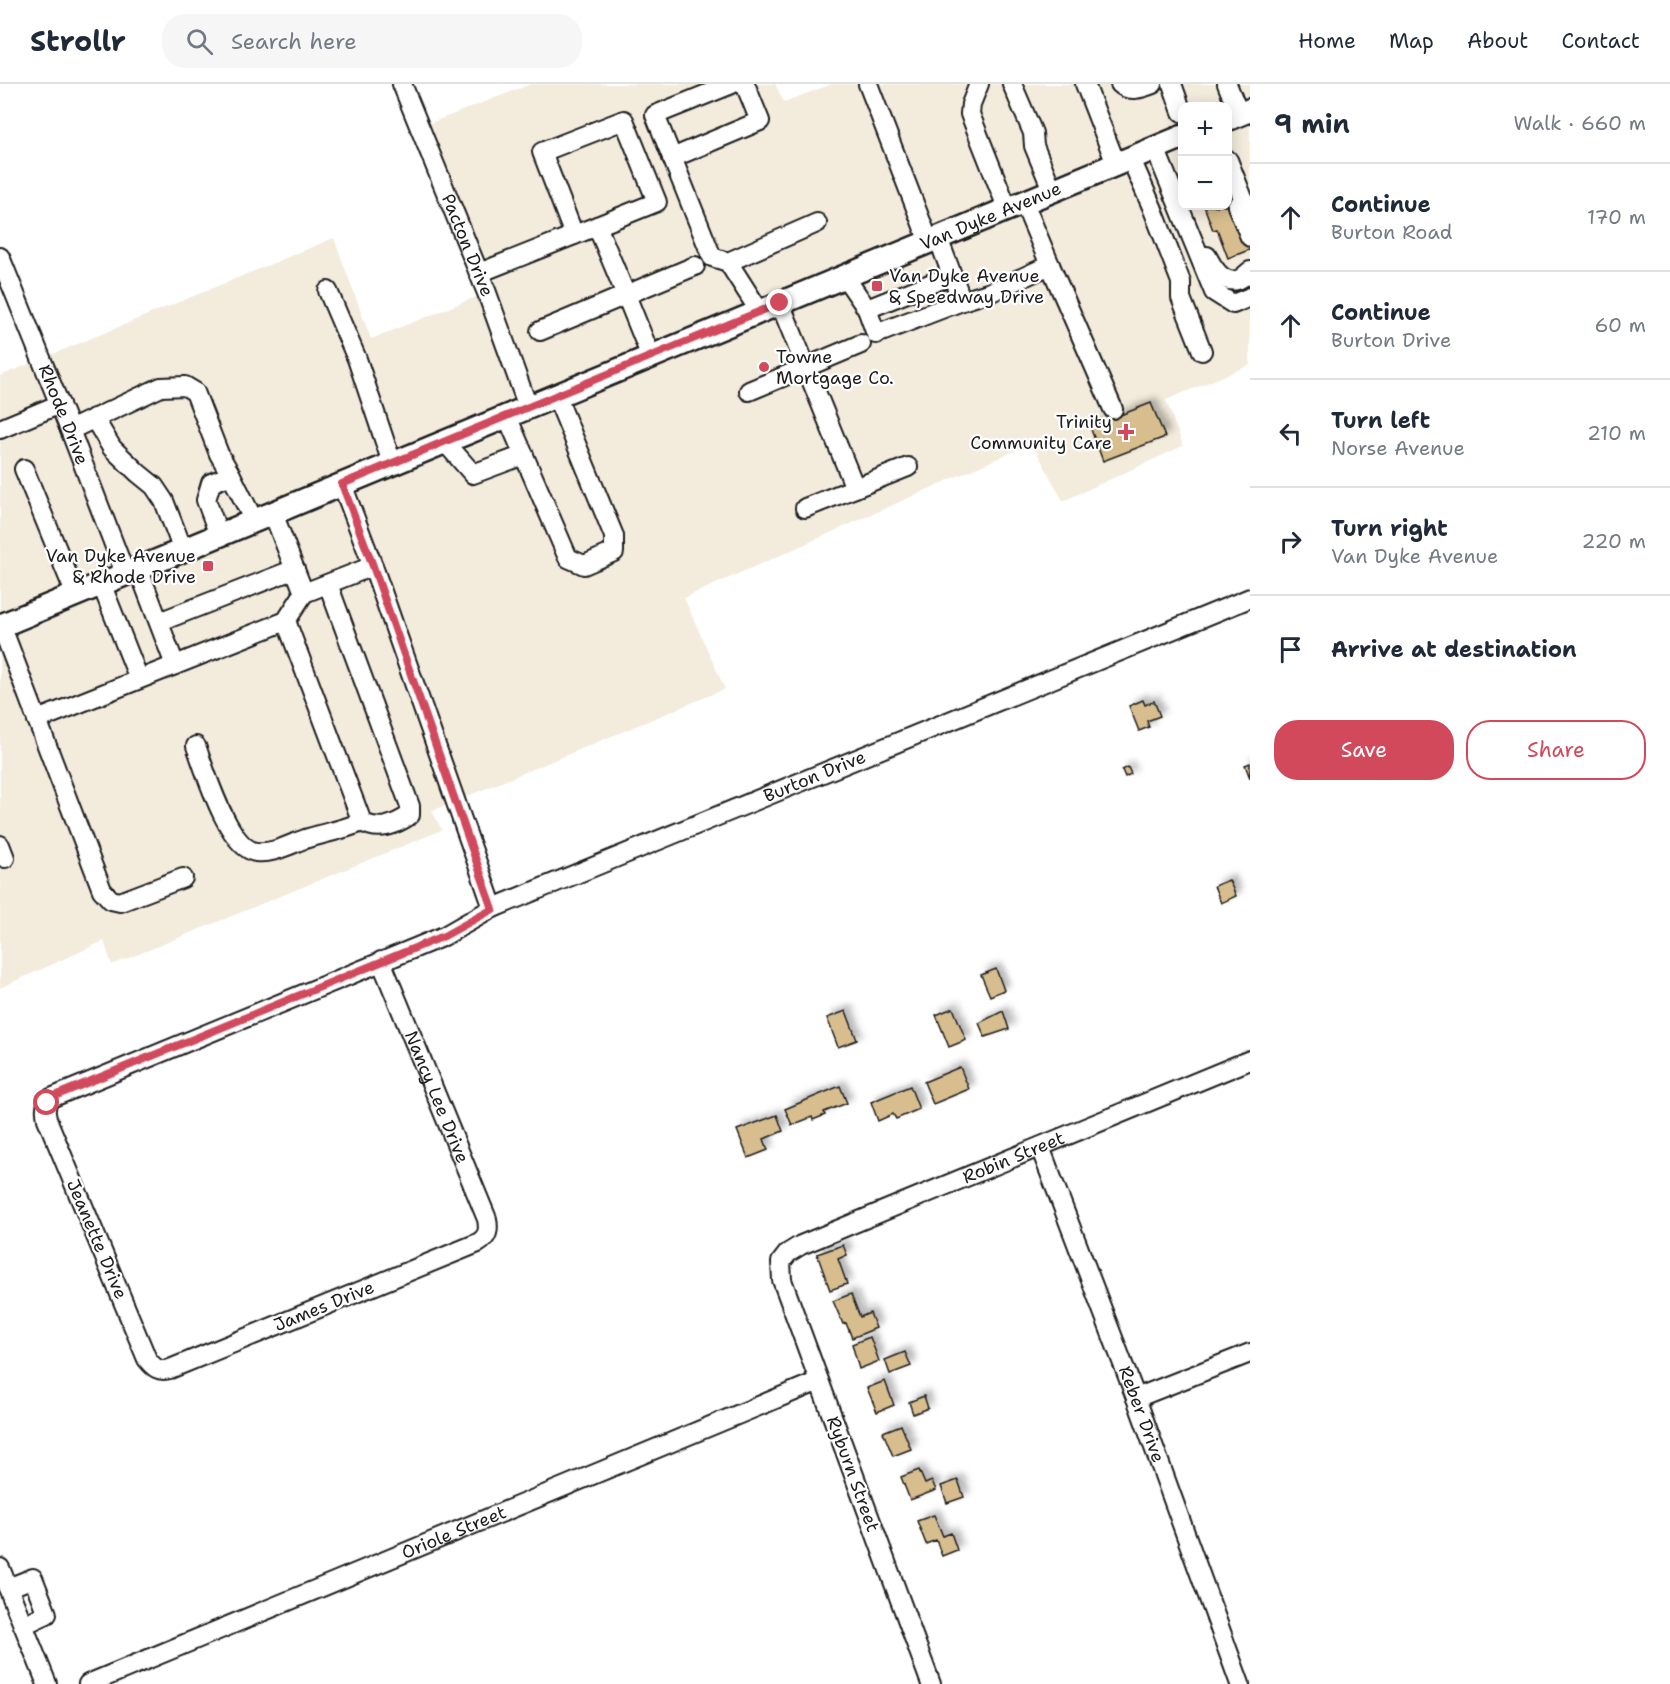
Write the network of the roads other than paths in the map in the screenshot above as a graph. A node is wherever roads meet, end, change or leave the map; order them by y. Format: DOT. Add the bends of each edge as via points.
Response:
graph roads {
  1 [pos="402,84"];
  2 [pos="732,84"];
  3 [pos="745,84"];
  4 [pos="868,84"];
  5 [pos="979,84"];
  6 [pos="1012,84"];
  7 [pos="1085,84"];
  8 [pos="1120,84"];
  9 [pos="1153,84"];
  10 [pos="1173,84"];
  11 [pos="1227,84"];
  12 [pos="1179,102"];
  13 [pos="1239,114"];
  14 [pos="1178,139"];
  15 [pos="1155,148"];
  16 [pos="672,158"];
  17 [pos="1123,161"];
  18 [pos="1232,172"];
  19 [pos="1237,183"];
  20 [pos="1053,192"];
  21 [pos="1016,206"];
  22 [pos="1250,216"];
  23 [pos="817,223"];
  24 [pos="597,226"];
  25 [pos="574,235"];
  26 [pos="1250,237"];
  27 [pos="1192,238"];
  28 [pos="934,240"];
  29 [pos="0,257"];
  30 [pos="728,262"];
  31 [pos="1050,265"];
  32 [pos="695,266"];
  33 [pos="1250,271"];
  34 [pos="479,273"];
  35 [pos="952,275"];
  36 [pos="845,277"];
  37 [pos="1208,277"];
  38 [pos="1250,290"];
  39 [pos="328,291"];
  40 [pos="626,295"];
  41 [pos="1250,297"];
  42 [pos="962,301"];
  43 [pos="770,308"];
  44 [pos="867,309"];
  45 [pos="540,331"];
  46 [pos="861,344"];
  47 [pos="1202,351"];
  48 [pos="651,357"];
  49 [pos="806,366"];
  50 [pos="749,391"];
  51 [pos="556,395"];
  52 [pos="60,404"];
  53 [pos="528,407"];
  54 [pos="1113,409"];
  55 [pos="507,416"];
  56 [pos="94,418"];
  57 [pos="0,429"];
  58 [pos="70,430"];
  59 [pos="445,442"];
  60 [pos="524,455"];
  61 [pos="392,463"];
  62 [pos="908,467"];
  63 [pos="24,469"];
  64 [pos="234,481"];
  65 [pos="342,484"];
  66 [pos="855,488"];
  67 [pos="805,508"];
  68 [pos="263,517"];
  69 [pos="219,535"];
  70 [pos="183,550"];
  71 [pos="373,566"];
  72 [pos="295,568"];
  73 [pos="132,571"];
  74 [pos="101,583"];
  75 [pos="328,584"];
  76 [pos="75,593"];
  77 [pos="304,593"];
  78 [pos="1250,598"];
  79 [pos="286,621"];
  80 [pos="159,622"];
  81 [pos="0,625"];
  82 [pos="175,665"];
  83 [pos="139,679"];
  84 [pos="37,720"];
  85 [pos="196,746"];
  86 [pos="362,822"];
  87 [pos="183,878"];
  88 [pos="493,909"];
  89 [pos="381,961"];
  90 [pos="1250,1060"];
  91 [pos="47,1103"];
  92 [pos="1040,1147"];
  93 [pos="487,1234"];
  94 [pos="781,1262"];
  95 [pos="1250,1353"];
  96 [pos="158,1370"];
  97 [pos="819,1381"];
  98 [pos="1136,1398"];
  99 [pos="0,1568"];
  100 [pos="8,1588"];
  101 [pos="23,1625"];
  102 [pos="47,1684"];
  103 [pos="88,1684"];
  104 [pos="931,1684"];
  105 [pos="1240,1684"];
  1 -- 34 [label="street, Pacton Drive"];
  2 -- 16 [label="street" via="656,115"];
  3 -- 16 [label="street" via="760,121"];
  4 -- 28 [label="street"];
  5 -- 21 [label="street" via="970,114"];
  6 -- 20 [label="street"];
  7 -- 17 [label="street"];
  8 -- 9 [label="street" via="1131,89"];
  10 -- 12 [label="street"];
  11 -- 13 [label="street"];
  14 -- 15 [label="main road, Van Dyke Avenue"];
  15 -- 17 [label="main road, Van Dyke Avenue"];
  15 -- 27 [label="street"];
  16 -- 30 [label="street" via="712,257"];
  17 -- 20 [label="main road, Van Dyke Avenue"];
  17 -- 47 [label="street" via="1152,207"];
  18 -- 19 [label="street"];
  19 -- 22 [label="street"];
  19 -- 26 [label="street" via="1233,192 1236,205"];
  20 -- 21 [label="main road, Van Dyke Avenue"];
  21 -- 28 [label="main road, Van Dyke Avenue"];
  21 -- 31 [label="street"];
  23 -- 30 [label="street"];
  24 -- 25 [label="street"];
  24 -- 25 [label="street" via="657,202 624,120 542,152"];
  24 -- 40 [label="street"];
  25 -- 34 [label="street"];
  27 -- 33 [label="street" via="1215,271 1226,279 1239,280"];
  27 -- 37 [label="street"];
  28 -- 35 [label="street"];
  28 -- 36 [label="main road, Van Dyke Avenue"];
  29 -- 52 [label="street, Rhode Drive"];
  30 -- 43 [label="street"];
  31 -- 42 [label="street"];
  31 -- 54 [label="street"];
  32 -- 40 [label="street"];
  34 -- 53 [label="street, Pacton Drive"];
  35 -- 42 [label="street"];
  35 -- 44 [label="street"];
  36 -- 43 [label="main road, Van Dyke Avenue"];
  36 -- 44 [label="street"];
  37 -- 38 [label="street" via="1226,288"];
  37 -- 41 [label="street" via="1214,292 1233,304"];
  39 -- 61 [label="street" via="357,359"];
  40 -- 45 [label="street"];
  40 -- 48 [label="street"];
  42 -- 44 [label="street" via="876,334"];
  43 -- 48 [label="main road, Van Dyke Avenue"];
  43 -- 49 [label="street"];
  46 -- 49 [label="street"];
  48 -- 51 [label="main road, Van Dyke Avenue"];
  49 -- 50 [label="street"];
  49 -- 66 [label="street"];
  51 -- 53 [label="main road, Van Dyke Avenue"];
  51 -- 60 [label="street" via="614,536 614,552 584,565 568,558"];
  52 -- 57 [label="street"];
  52 -- 58 [label="street, Rhode Drive"];
  53 -- 55 [label="main road, Van Dyke Avenue"];
  55 -- 59 [label="main road, Van Dyke Avenue"];
  55 -- 60 [label="street"];
  56 -- 58 [label="street"];
  56 -- 64 [label="street" via="161,387 184,386 195,393"];
  56 -- 70 [label="street" via="112,448 154,486"];
  58 -- 73 [label="street, Rhode Drive"];
  59 -- 60 [label="street" via="473,474"];
  59 -- 61 [label="main road, Van Dyke Avenue"];
  61 -- 65 [label="main road, Van Dyke Avenue"];
  62 -- 66 [label="street"];
  63 -- 76 [label="street"];
  64 -- 68 [label="street"];
  64 -- 69 [label="street" via="211,483 206,500"];
  65 -- 68 [label="main road, Van Dyke Avenue"];
  65 -- 71 [label="street"];
  66 -- 67 [label="street"];
  68 -- 69 [label="main road, Van Dyke Avenue"];
  68 -- 72 [label="street"];
  69 -- 70 [label="main road, Van Dyke Avenue"];
  70 -- 73 [label="main road, Van Dyke Avenue"];
  71 -- 75 [label="street"];
  71 -- 88 [label="street"];
  72 -- 77 [label="street"];
  72 -- 80 [label="street"];
  73 -- 74 [label="main road, Van Dyke Avenue"];
  73 -- 80 [label="street, Rhode Drive"];
  74 -- 76 [label="main road, Van Dyke Avenue"];
  74 -- 83 [label="street"];
  75 -- 77 [label="street"];
  75 -- 86 [label="street" via="410,806 410,814 381,828"];
  76 -- 81 [label="main road, Van Dyke Avenue"];
  77 -- 79 [label="street"];
  78 -- 88 [label="street, Burton Drive"];
  79 -- 82 [label="street"];
  79 -- 86 [label="street"];
  80 -- 82 [label="street, Rhode Drive"];
  81 -- 84 [label="street"];
  82 -- 83 [label="street"];
  83 -- 84 [label="street"];
  84 -- 87 [label="street" via="106,895 120,902"];
  85 -- 86 [label="street" via="222,816 242,844 253,852 270,852"];
  88 -- 89 [label="street, Burton Drive" via="444,936"];
  89 -- 91 [label="street, Burton Drive" via="57,1095"];
  89 -- 93 [label="street, Nancy Lee Drive" via="487,1219"];
  90 -- 92 [label="street, Robin Street"];
  91 -- 96 [label="street, Jeanette Drive" via="47,1119 133,1327 147,1359"];
  92 -- 94 [label="street, Robin Street" via="801,1245"];
  92 -- 98 [label="street, Reber Drive"];
  93 -- 96 [label="street, James Drive" via="478,1243 170,1369"];
  94 -- 97 [label="street, Ryburn Street" via="782,1280"];
  95 -- 98 [label="street"];
  97 -- 103 [label="street, Oriole Street"];
  97 -- 104 [label="street, Ryburn Street"];
  98 -- 105 [label="street, Reber Drive"];
  99 -- 100 [label="street"];
  100 -- 101 [label="street"];
  100 -- 101 [label="street" via="33,1578 47,1614"];
  101 -- 102 [label="street"];
}
